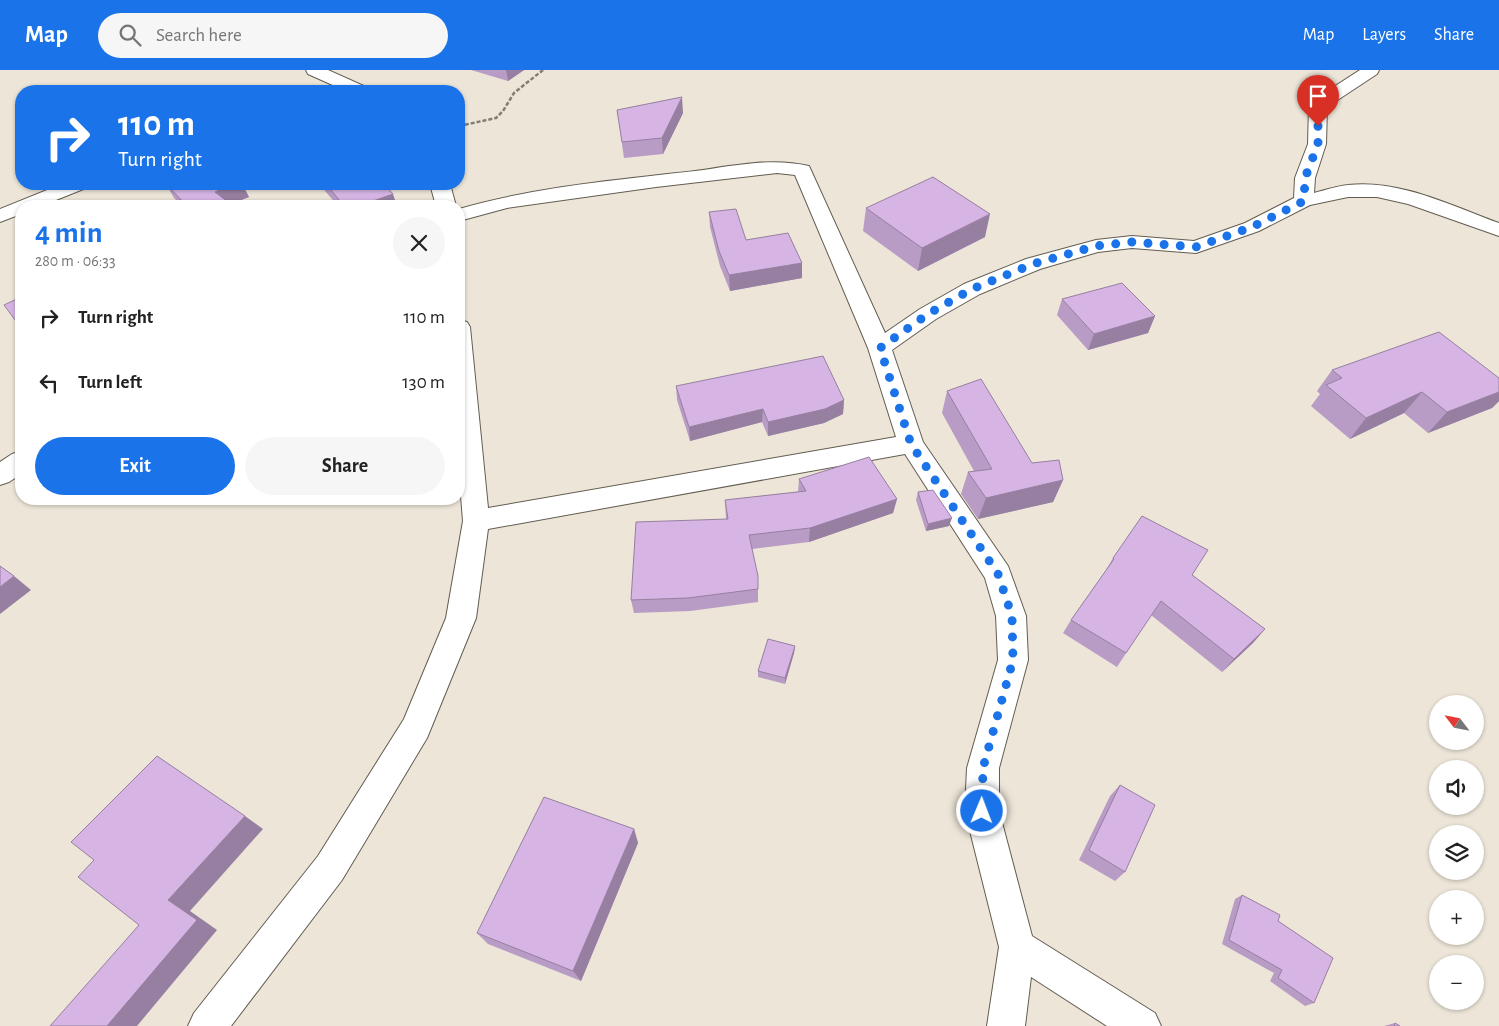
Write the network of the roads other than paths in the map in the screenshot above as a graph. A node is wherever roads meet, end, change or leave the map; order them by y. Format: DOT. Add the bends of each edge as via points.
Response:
graph roads {
  1 [pos="314,70"];
  2 [pos="1371,70"];
  3 [pos="345,85"];
  4 [pos="64,190"];
  5 [pos="40,200"];
  6 [pos="1304,201"];
  7 [pos="15,210"];
  8 [pos="465,213"];
  9 [pos="0,216"];
  10 [pos="1499,230"];
  11 [pos="880,348"];
  12 [pos="465,395"];
  13 [pos="911,444"];
  14 [pos="15,465"];
  15 [pos="0,475"];
  16 [pos="476,520"];
  17 [pos="1017,947"];
  18 [pos="207,1026"];
  19 [pos="1006,1026"];
  20 [pos="1142,1026"];
  1 -- 3 [label="street"];
  2 -- 6 [label="street" via="1318,105 1318,144 1305,178"];
  4 -- 5 [label="street"];
  6 -- 10 [label="street" via="1348,191 1377,191 1414,199"];
  6 -- 11 [label="street" via="1252,227 1196,247 1132,242 1096,246 1033,264 972,289 928,314"];
  7 -- 9 [label="street"];
  8 -- 11 [label="street" via="505,202 656,181 776,167 802,170"];
  11 -- 13 [label="street"];
  12 -- 16 [label="street"];
  13 -- 16 [label="street"];
  13 -- 17 [label="street" via="998,574 1012,616 1013,660 983,768 982,811"];
  14 -- 15 [label="street"];
  16 -- 18 [label="street" via="461,618 416,728 330,868"];
  17 -- 19 [label="street"];
  17 -- 20 [label="street"];
}
